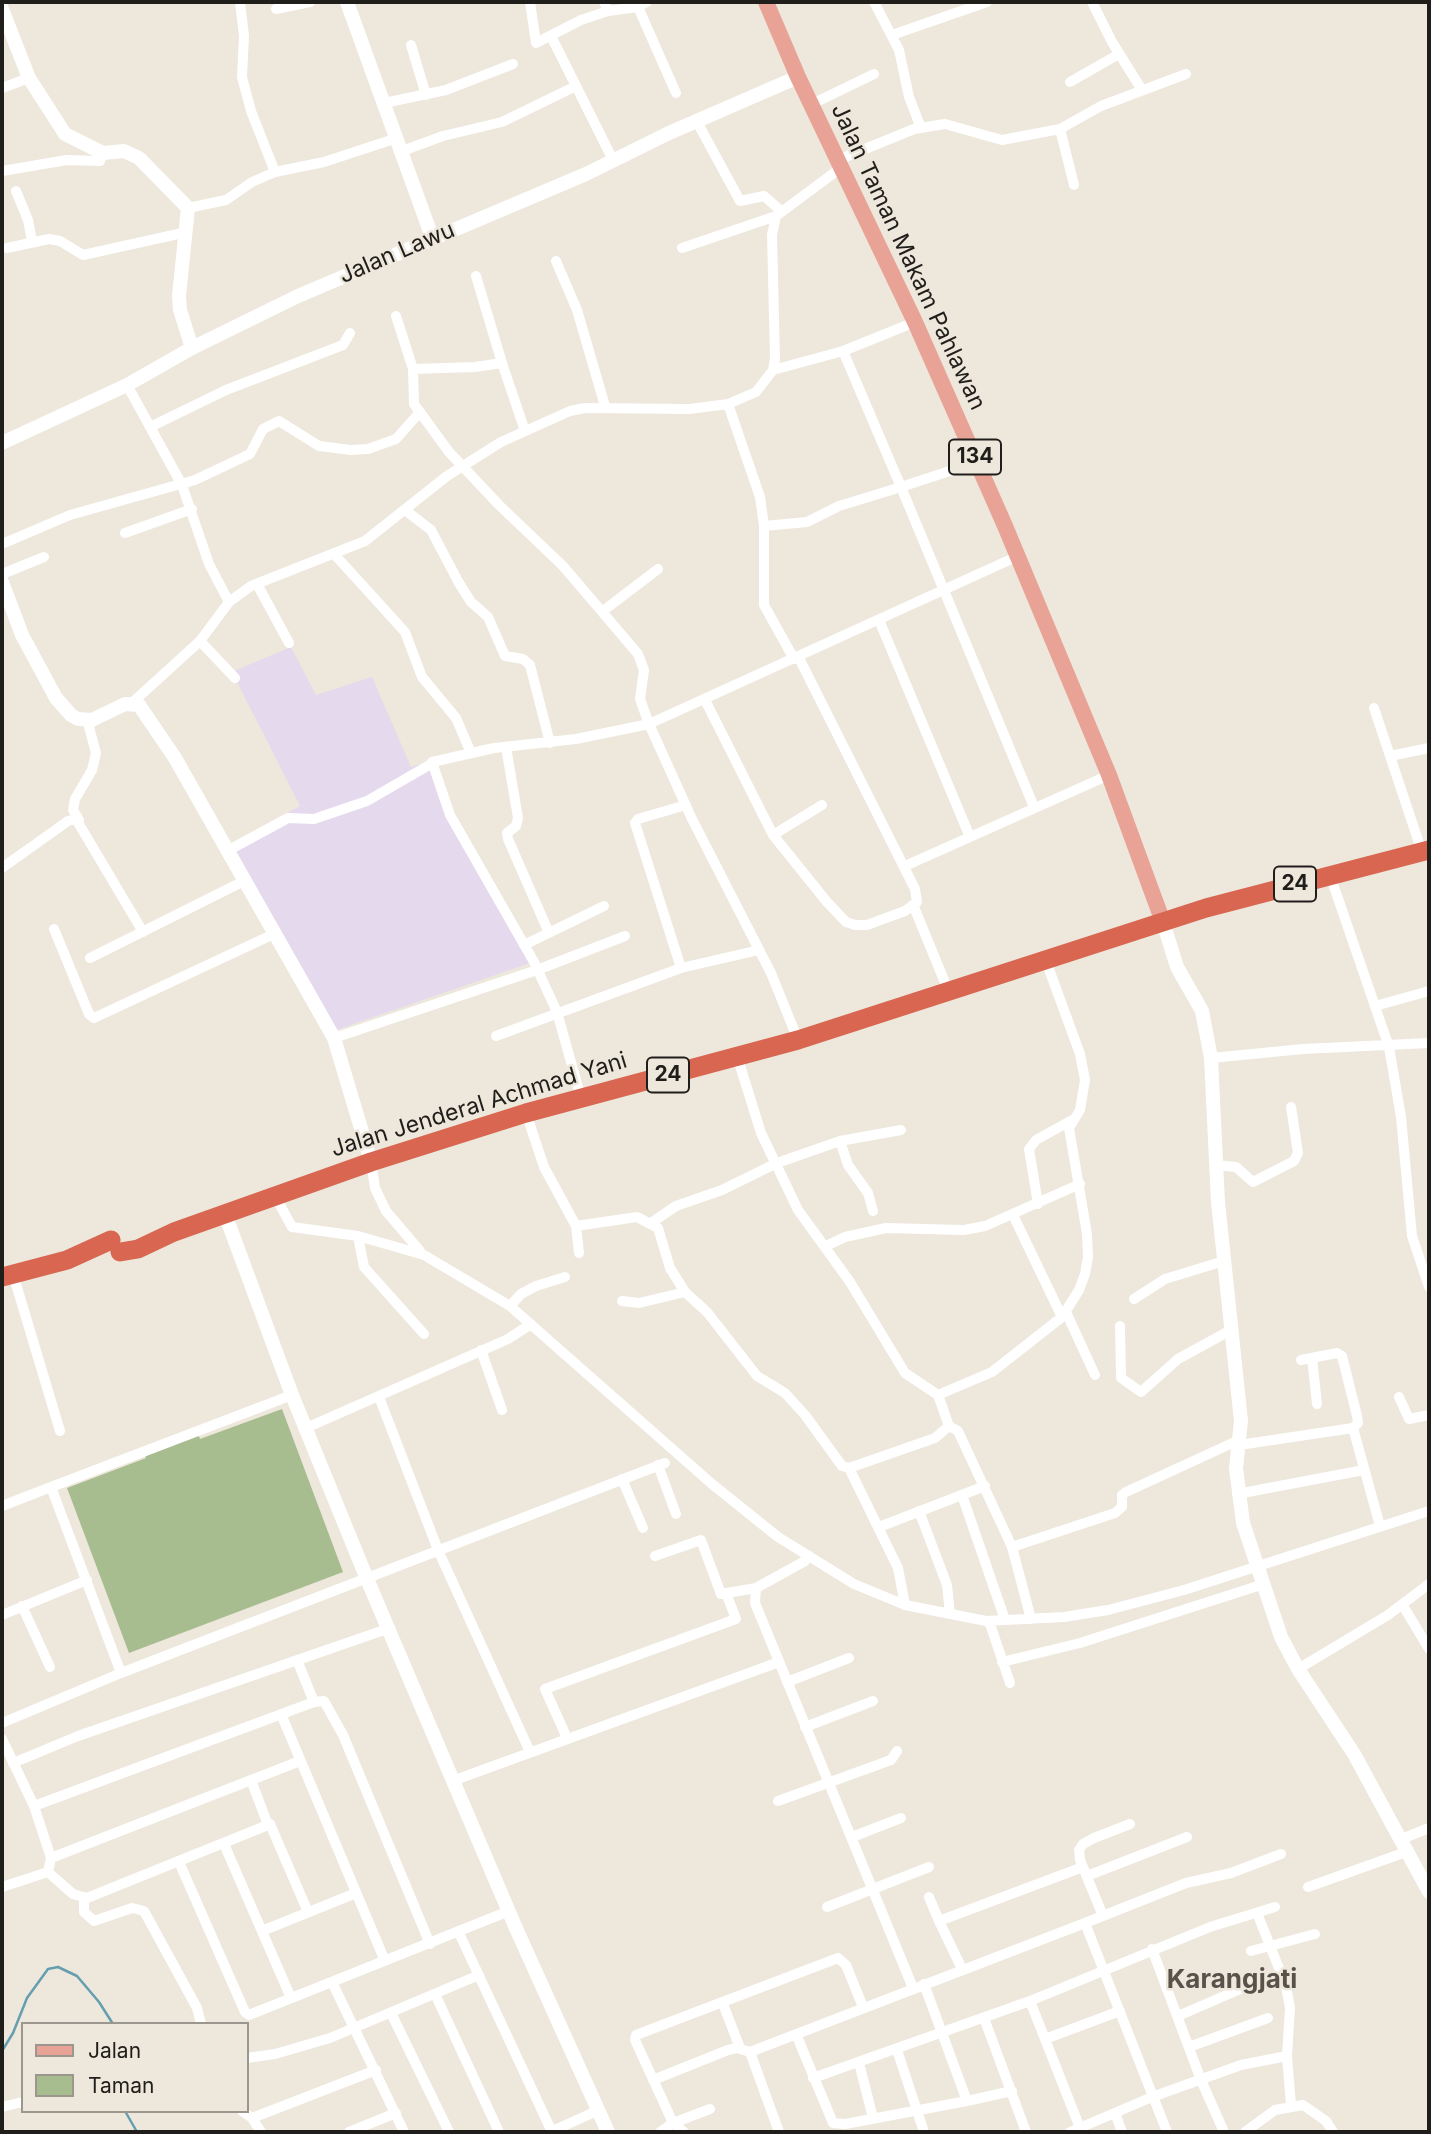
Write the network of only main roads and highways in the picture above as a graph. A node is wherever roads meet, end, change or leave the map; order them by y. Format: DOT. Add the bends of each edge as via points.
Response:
graph roads {
  1 [pos="347,2"];
  2 [pos="766,2"];
  3 [pos="2,9"];
  4 [pos="798,77"];
  5 [pos="432,237"];
  6 [pos="192,348"];
  7 [pos="2,443"];
  8 [pos="2,582"];
  9 [pos="1426,851"];
  10 [pos="1163,922"];
  11 [pos="371,1161"];
  12 [pos="225,1214"];
  13 [pos="7,1275"];
  14 [pos="1429,1892"];
  15 [pos="608,2132"];
  1 -- 5 [label="main road"];
  2 -- 4 [label="main road, Jalan Taman Makam Pahlawan / 134"];
  3 -- 6 [label="main road" via="29,78 65,134 103,153 124,151 139,158 188,208 179,296"];
  4 -- 5 [label="main road, Jalan Lawu" via="696,120 614,162"];
  4 -- 10 [label="main road, Jalan Taman Makam Pahlawan / 134" via="915,322 1018,556 1109,775"];
  5 -- 6 [label="main road, Jalan Lawu"];
  6 -- 7 [label="main road, Jalan Lawu" via="127,385"];
  8 -- 11 [label="main road" via="22,635 56,698 71,715 92,719 133,702 144,710 334,1038"];
  9 -- 10 [label="highway, 24"];
  10 -- 11 [label="highway, Jalan Jenderal Achmad Yani / 24" via="798,1040 526,1113"];
  10 -- 14 [label="main road" via="1177,967 1202,1011 1211,1058 1215,1165 1241,1421 1237,1494 1257,1567 1281,1637 1354,1754"];
  11 -- 12 [label="highway, Jalan Jenderal Achmad Yani / 24"];
  12 -- 13 [label="highway, Jalan Jenderal Achmad Yani / 24" via="116,1246 94,1260 67,1259"];
  12 -- 15 [label="main road" via="367,1580"];
}
